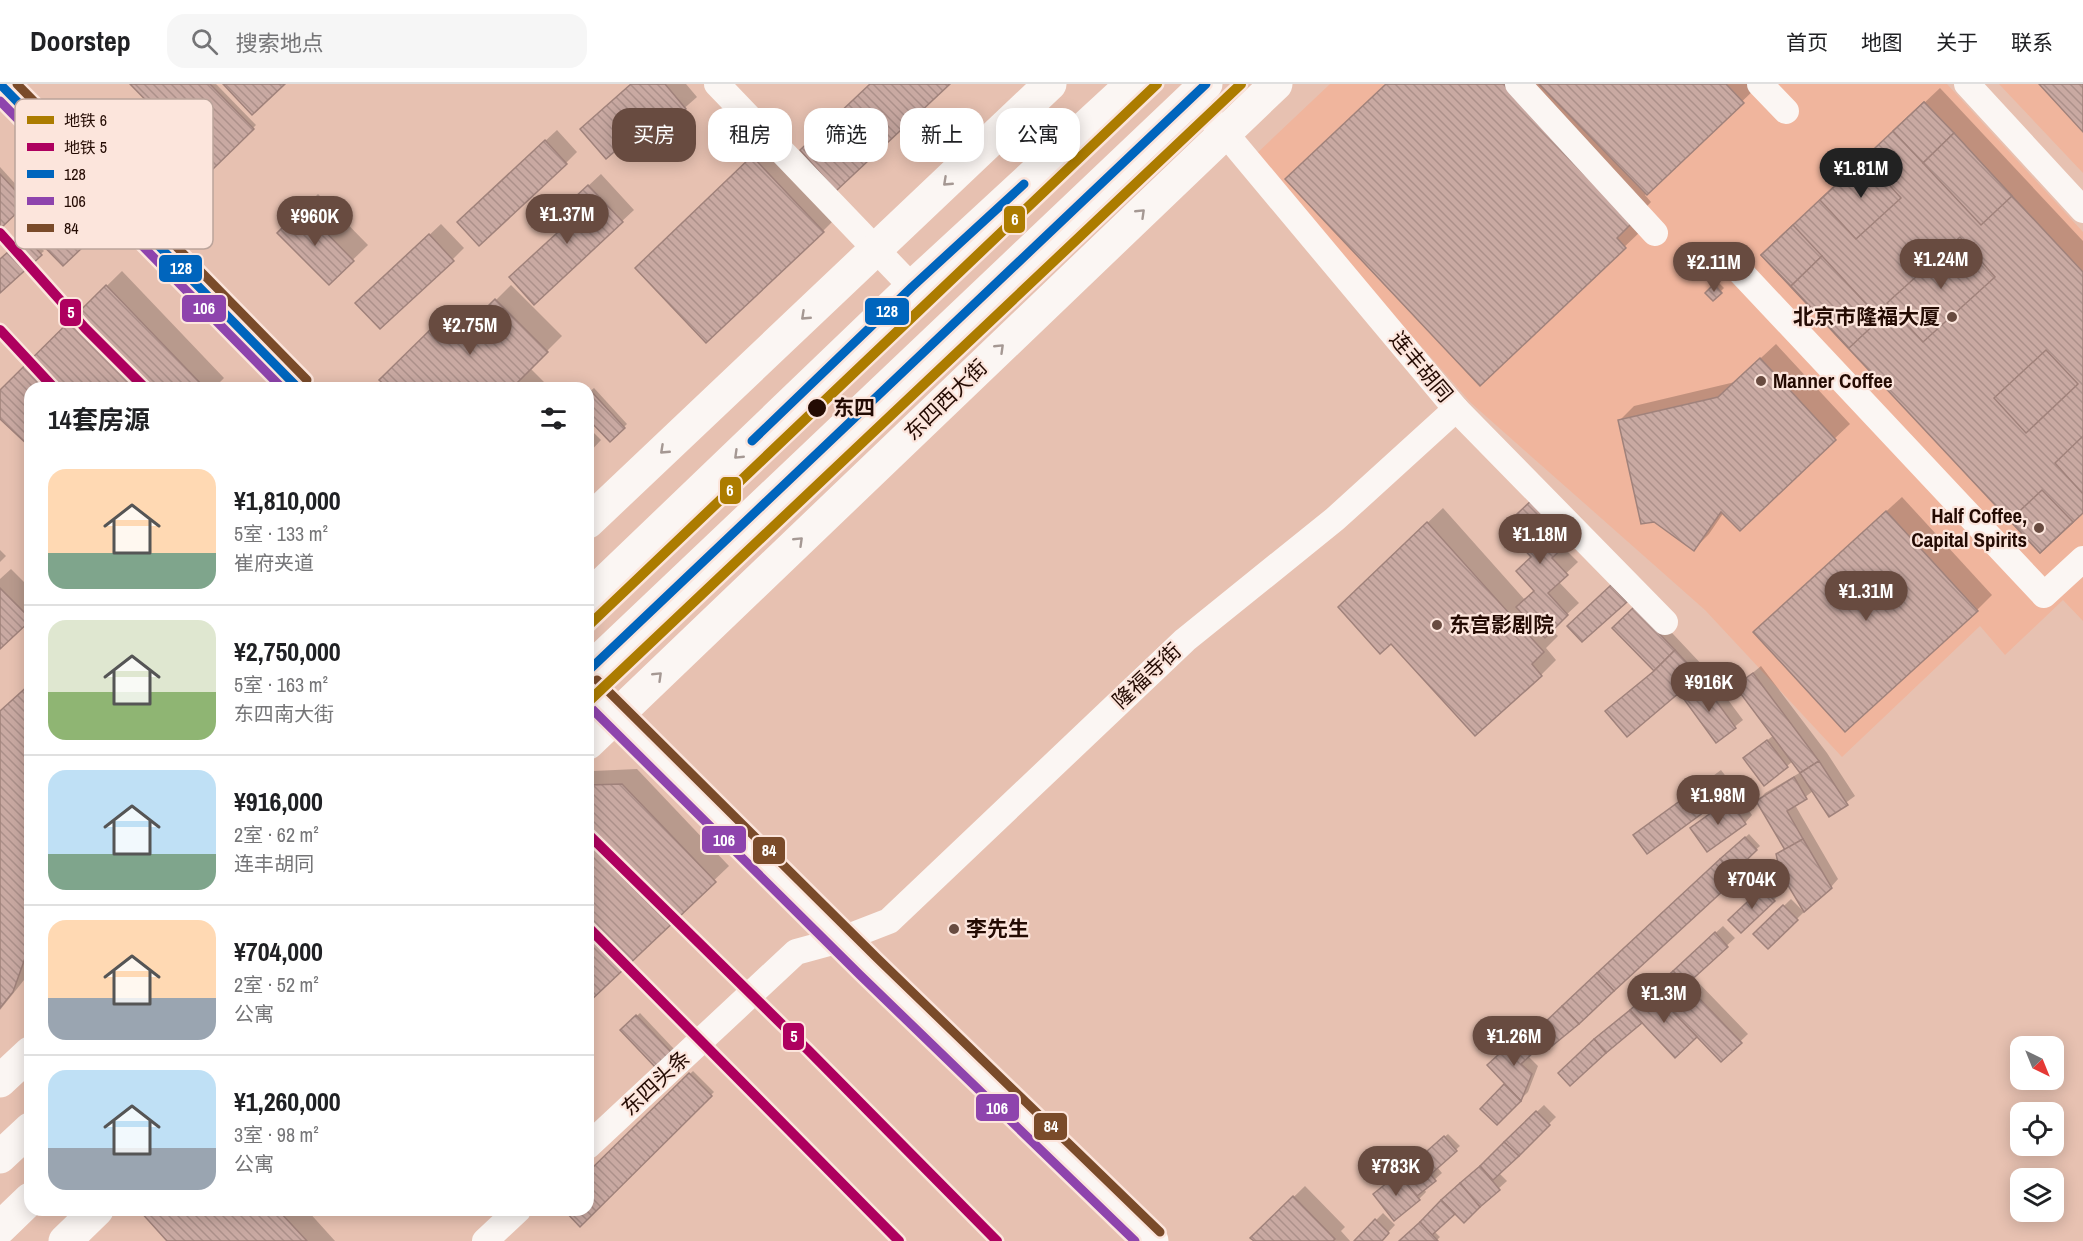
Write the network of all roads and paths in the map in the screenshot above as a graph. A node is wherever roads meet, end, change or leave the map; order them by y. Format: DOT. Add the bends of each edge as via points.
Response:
graph roads {
  1 [pos="0,84"];
  2 [pos="717,84"];
  3 [pos="1050,84"];
  4 [pos="1132,84"];
  5 [pos="1276,84"];
  6 [pos="1518,84"];
  7 [pos="1760,84"];
  8 [pos="1967,84"];
  9 [pos="1198,92"];
  10 [pos="15,99"];
  11 [pos="1786,111"];
  12 [pos="1225,133"];
  13 [pos="2083,208"];
  14 [pos="1655,233"];
  15 [pos="162,249"];
  16 [pos="875,250"];
  17 [pos="1734,265"];
  18 [pos="912,287"];
  19 [pos="292,382"];
  20 [pos="1456,409"];
  21 [pos="594,516"];
  22 [pos="2081,565"];
  23 [pos="594,592"];
  24 [pos="1665,622"];
  25 [pos="594,665"];
  26 [pos="594,694"];
  27 [pos="616,716"];
  28 [pos="594,737"];
  29 [pos="840,940"];
  30 [pos="24,1059"];
  31 [pos="0,1081"];
  32 [pos="594,1140"];
  33 [pos="24,1205"];
  34 [pos="91,1216"];
  35 [pos="512,1216"];
  36 [pos="0,1228"];
  37 [pos="65,1241"];
  38 [pos="485,1241"];
  39 [pos="1152,1241"];
  1 -- 10 [label="main road"];
  2 -- 16 [label="street"];
  3 -- 16 [label="main road, one-way"];
  4 -- 18 [label="main road"];
  5 -- 12 [label="main road, 东四西大街"];
  6 -- 14 [label="street"];
  7 -- 11 [label="street"];
  8 -- 13 [label="street"];
  9 -- 12 [label="street, 连丰胡同"];
  9 -- 25 [label="main road"];
  12 -- 20 [label="street, 连丰胡同"];
  27 -- 12 [label="main road, 东四西大街, one-way"];
  15 -- 19 [label="main road"];
  16 -- 18 [label="street"];
  16 -- 21 [label="main road, one-way"];
  17 -- 22 [label="street" via="2044,595"];
  18 -- 23 [label="main road, one-way"];
  20 -- 24 [label="street, 连丰胡同"];
  20 -- 29 [label="street, 隆福寺街" via="1335,519 1185,640 889,921"];
  26 -- 27 [label="main road"];
  27 -- 28 [label="main road, 东四西大街"];
  27 -- 29 [label="main road"];
  29 -- 32 [label="street, 东四头条" via="796,952"];
  29 -- 39 [label="main road"];
  30 -- 31 [label="main road"];
  33 -- 36 [label="main road"];
  34 -- 37 [label="main road"];
  35 -- 38 [label="street"];
}
